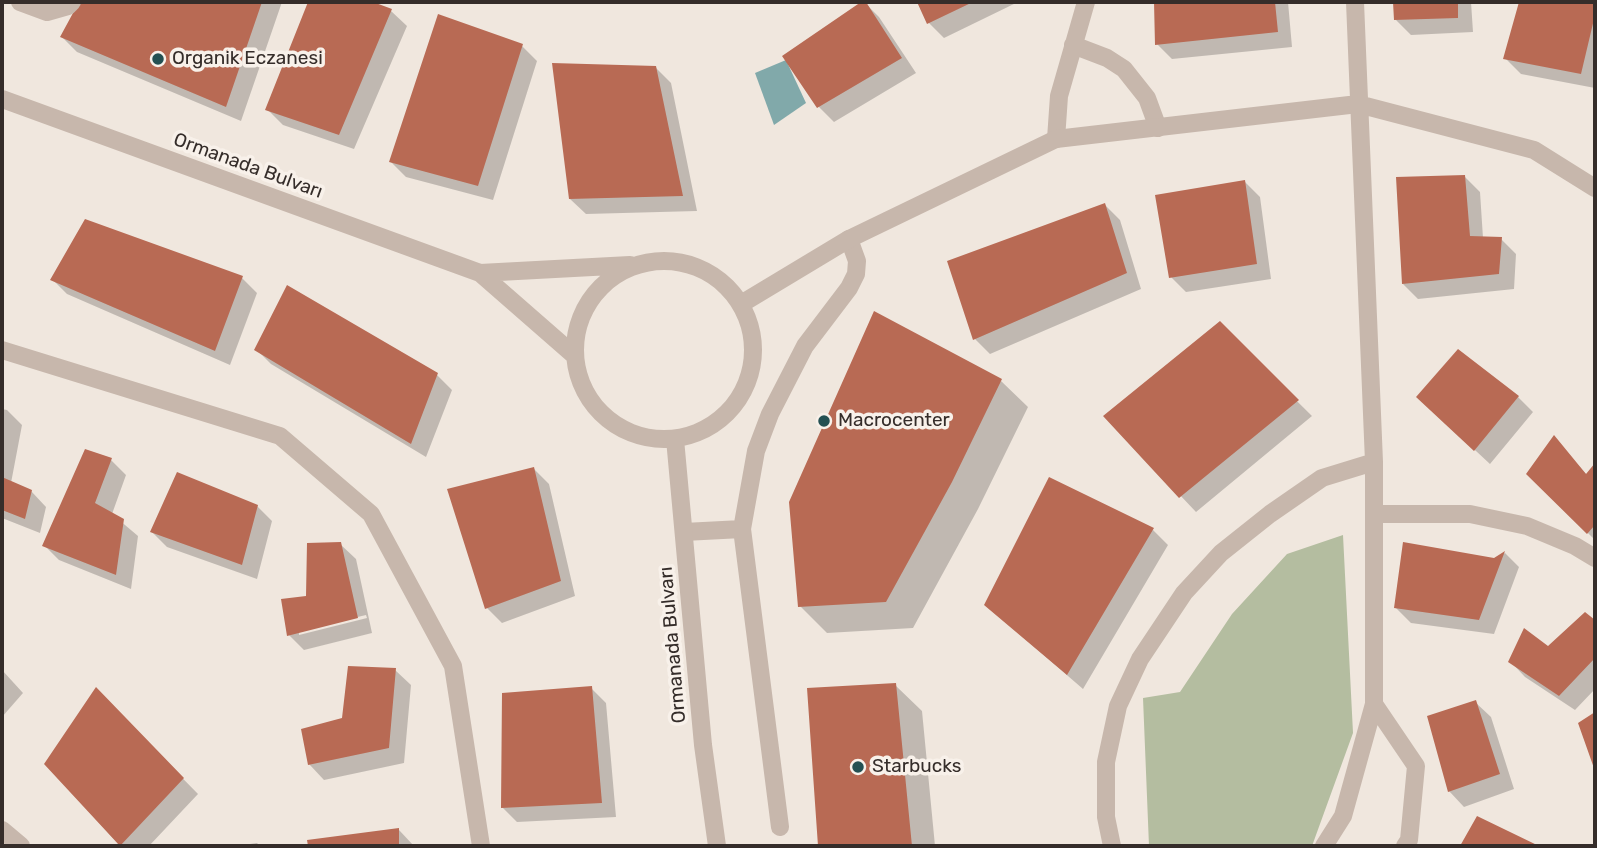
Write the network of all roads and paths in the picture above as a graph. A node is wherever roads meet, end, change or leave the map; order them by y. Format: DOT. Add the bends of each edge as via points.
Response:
graph roads {
  1 [pos="20,2"];
  2 [pos="72,2"];
  3 [pos="1086,2"];
  4 [pos="1355,2"];
  5 [pos="1073,45"];
  6 [pos="2,99"];
  7 [pos="1358,104"];
  8 [pos="1157,128"];
  9 [pos="1056,139"];
  10 [pos="1595,188"];
  11 [pos="849,239"];
  12 [pos="636,265"];
  13 [pos="480,273"];
  14 [pos="741,304"];
  15 [pos="2,350"];
  16 [pos="575,356"];
  17 [pos="675,439"];
  18 [pos="1374,461"];
  19 [pos="1374,514"];
  20 [pos="742,529"];
  21 [pos="684,532"];
  22 [pos="1595,558"];
  23 [pos="1374,704"];
  24 [pos="780,827"];
  25 [pos="2,830"];
  26 [pos="21,846"];
  27 [pos="481,846"];
  28 [pos="717,846"];
  29 [pos="1112,846"];
  30 [pos="1324,846"];
  31 [pos="1405,846"];
  1 -- 2 [label="street" via="47,12"];
  3 -- 5 [label="street"];
  4 -- 7 [label="street"];
  5 -- 8 [label="street" via="1124,69 1147,97"];
  5 -- 9 [label="street" via="1059,96"];
  6 -- 13 [label="street, Ormanada Bulvarı"];
  7 -- 8 [label="street"];
  7 -- 10 [label="street" via="1534,150"];
  7 -- 18 [label="street"];
  8 -- 9 [label="street"];
  9 -- 11 [label="street"];
  11 -- 14 [label="street"];
  11 -- 20 [label="street" via="857,261 856,274 804,346 769,414 756,451"];
  12 -- 13 [label="street, Ormanada Bulvarı"];
  12 -- 14 [label="street" via="666,260 695,266 722,281"];
  12 -- 16 [label="street" via="609,279 590,301 578,327"];
  13 -- 16 [label="street, Ormanada Bulvarı"];
  14 -- 17 [label="street" via="752,332 753,362 744,391 727,414 703,431"];
  15 -- 27 [label="street" via="281,436 371,514 453,666"];
  16 -- 17 [label="street" via="581,385 597,410 619,428 646,438"];
  17 -- 21 [label="street, Ormanada Bulvarı"];
  18 -- 19 [label="street"];
  18 -- 29 [label="street" via="1322,478 1270,513 1184,593 1140,659 1118,706 1106,762 1106,817"];
  19 -- 22 [label="street" via="1470,514 1527,526"];
  19 -- 23 [label="street"];
  20 -- 21 [label="street"];
  20 -- 24 [label="street"];
  21 -- 28 [label="street, Ormanada Bulvarı"];
  23 -- 30 [label="street" via="1343,816"];
  23 -- 31 [label="street" via="1416,766"];
  25 -- 26 [label="street"];
}
